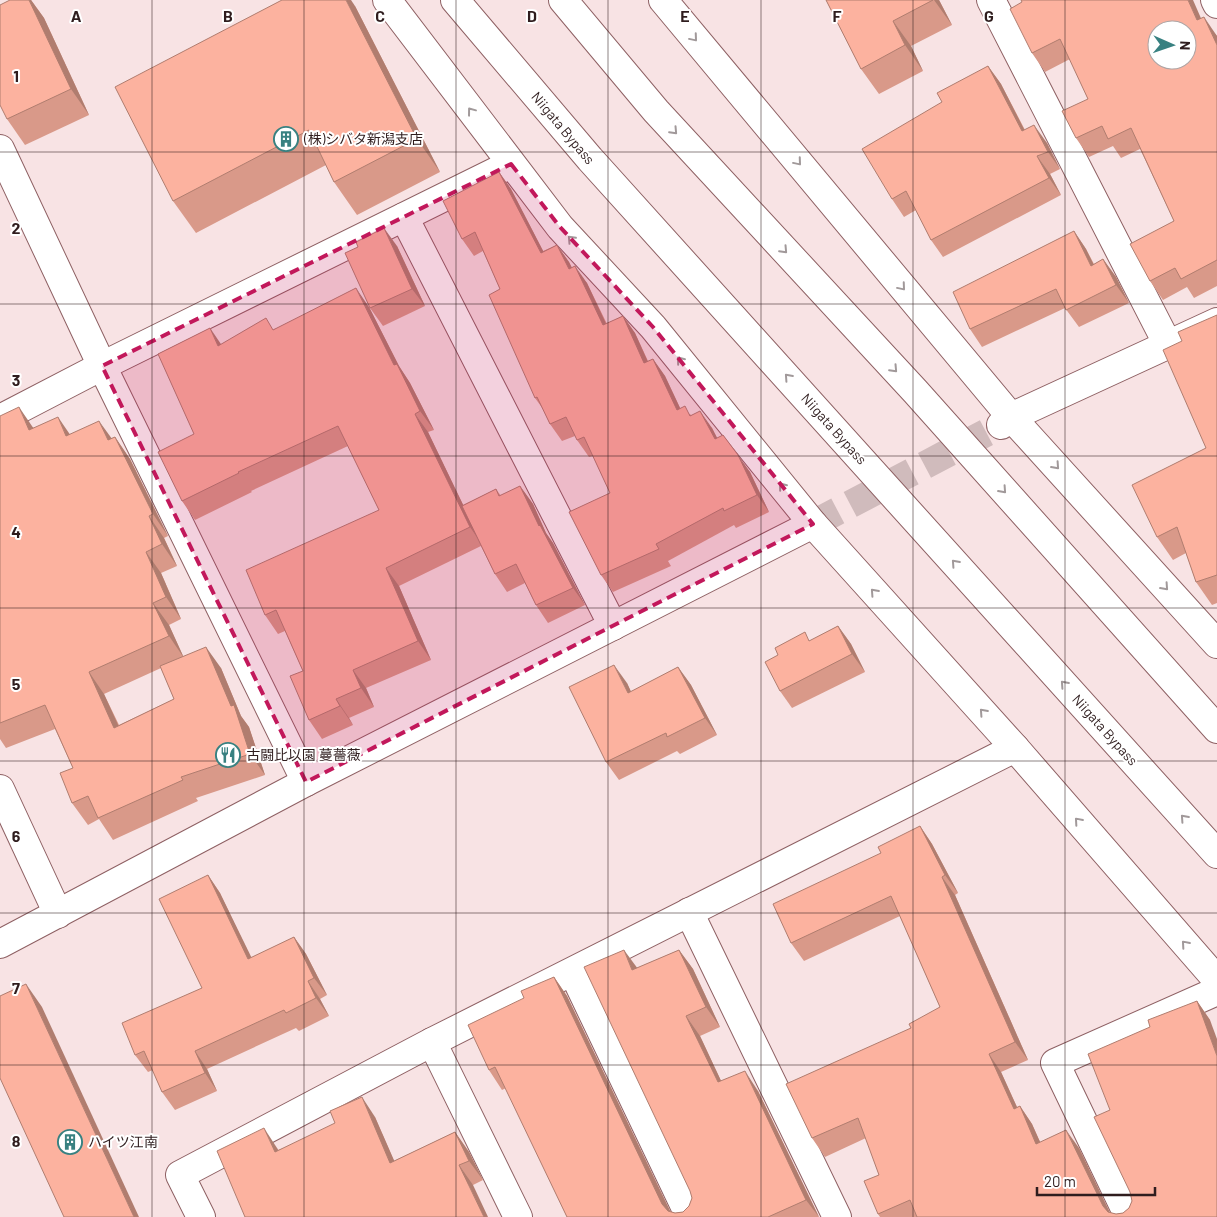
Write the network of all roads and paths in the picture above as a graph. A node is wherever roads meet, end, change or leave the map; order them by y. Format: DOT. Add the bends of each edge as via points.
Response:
graph roads {
  1 [pos="387,0"];
  2 [pos="455,0"];
  3 [pos="563,0"];
  4 [pos="582,0"];
  5 [pos="663,0"];
  6 [pos="991,0"];
  7 [pos="1215,0"];
  8 [pos="1217,4"];
  9 [pos="656,111"];
  10 [pos="0,149"];
  11 [pos="511,164"];
  12 [pos="404,217"];
  13 [pos="1217,322"];
  14 [pos="1168,345"];
  15 [pos="102,366"];
  16 [pos="0,419"];
  17 [pos="1006,421"];
  18 [pos="813,524"];
  19 [pos="613,626"];
  20 [pos="1217,644"];
  21 [pos="1217,729"];
  22 [pos="1016,748"];
  23 [pos="306,782"];
  24 [pos="0,789"];
  25 [pos="1217,854"];
  26 [pos="689,912"];
  27 [pos="58,914"];
  28 [pos="0,944"];
  29 [pos="573,972"];
  30 [pos="1217,980"];
  31 [pos="1217,991"];
  32 [pos="432,1042"];
  33 [pos="200,1217"];
  34 [pos="518,1217"];
  35 [pos="690,1217"];
  36 [pos="837,1217"];
  37 [pos="1129,1217"];
  11 -- 1 [label="main road, one-way"];
  25 -- 2 [label="main road, Niigata Bypass, one-way" via="590,159"];
  3 -- 9 [label="main road"];
  4 -- 9 [label="main road"];
  5 -- 17 [label="main road, one-way"];
  6 -- 14 [label="main road"];
  7 -- 8 [label="main road"];
  9 -- 21 [label="main road, one-way" via="921,399"];
  10 -- 15 [label="main road"];
  11 -- 12 [label="main road"];
  18 -- 11 [label="main road, one-way" via="653,327 560,227"];
  12 -- 15 [label="main road"];
  12 -- 19 [label="main road"];
  13 -- 14 [label="main road"];
  14 -- 17 [label="main road"];
  15 -- 16 [label="main road"];
  15 -- 23 [label="main road"];
  17 -- 20 [label="main road, one-way"];
  18 -- 19 [label="main road"];
  22 -- 18 [label="main road, one-way"];
  19 -- 23 [label="main road"];
  22 -- 26 [label="main road"];
  30 -- 22 [label="main road, one-way"];
  23 -- 27 [label="main road"];
  24 -- 27 [label="main road"];
  26 -- 29 [label="main road"];
  26 -- 36 [label="main road"];
  27 -- 28 [label="main road"];
  29 -- 32 [label="main road"];
  29 -- 35 [label="main road"];
  31 -- 37 [label="main road" via="1055,1064"];
  32 -- 33 [label="main road" via="180,1175"];
  32 -- 34 [label="main road"];
}
